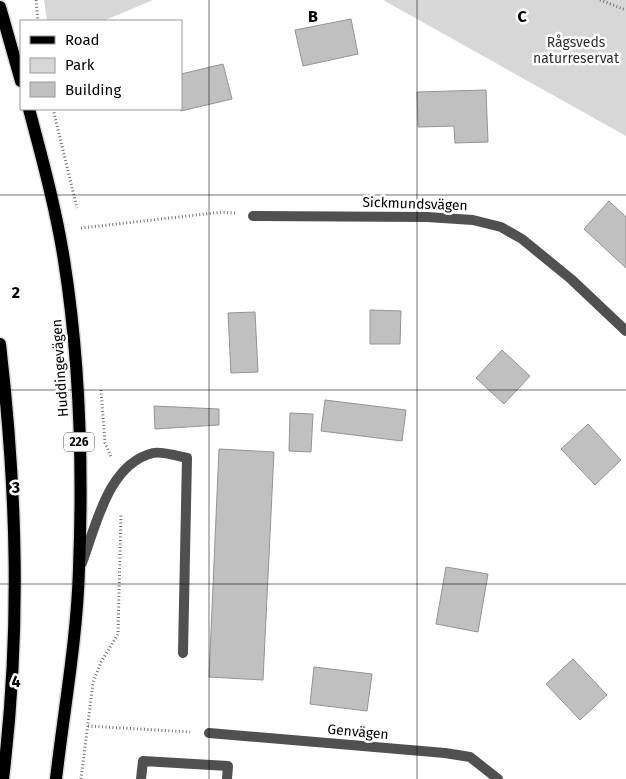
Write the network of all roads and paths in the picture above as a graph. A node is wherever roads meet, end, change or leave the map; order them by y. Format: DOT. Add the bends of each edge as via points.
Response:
graph roads {
  1 [pos="37,0"];
  2 [pos="600,0"];
  3 [pos="0,7"];
  4 [pos="626,10"];
  5 [pos="38,20"];
  6 [pos="20,77"];
  7 [pos="29,110"];
  8 [pos="53,110"];
  9 [pos="78,210"];
  10 [pos="253,216"];
  11 [pos="79,219"];
  12 [pos="626,331"];
  13 [pos="0,344"];
  14 [pos="79,570"];
  15 [pos="183,653"];
  16 [pos="209,734"];
  17 [pos="3,779"];
  18 [pos="56,779"];
  19 [pos="81,779"];
  20 [pos="141,779"];
  21 [pos="227,779"];
  22 [pos="498,779"];
  1 -- 5 [label="path"];
  2 -- 4 [label="path"];
  3 -- 6 [label="main road"];
  7 -- 14 [label="main road, Huddingevägen / 226" via="64,259 74,341 78,401"];
  8 -- 9 [label="path"];
  10 -- 11 [label="path" via="223,212 81,228"];
  10 -- 12 [label="street, Sickmundsvägen" via="427,216 473,220 501,227 522,239 571,279"];
  13 -- 17 [label="main road" via="8,409 16,539 12,705"];
  14 -- 15 [label="street" via="108,495 119,476 138,459 154,453 187,458"];
  14 -- 18 [label="main road, Huddingevägen / 226"];
  16 -- 19 [label="path" via="88,726"];
  16 -- 22 [label="street, Genvägen" via="445,753 470,757"];
  20 -- 21 [label="street" via="144,761 228,766"];
}
